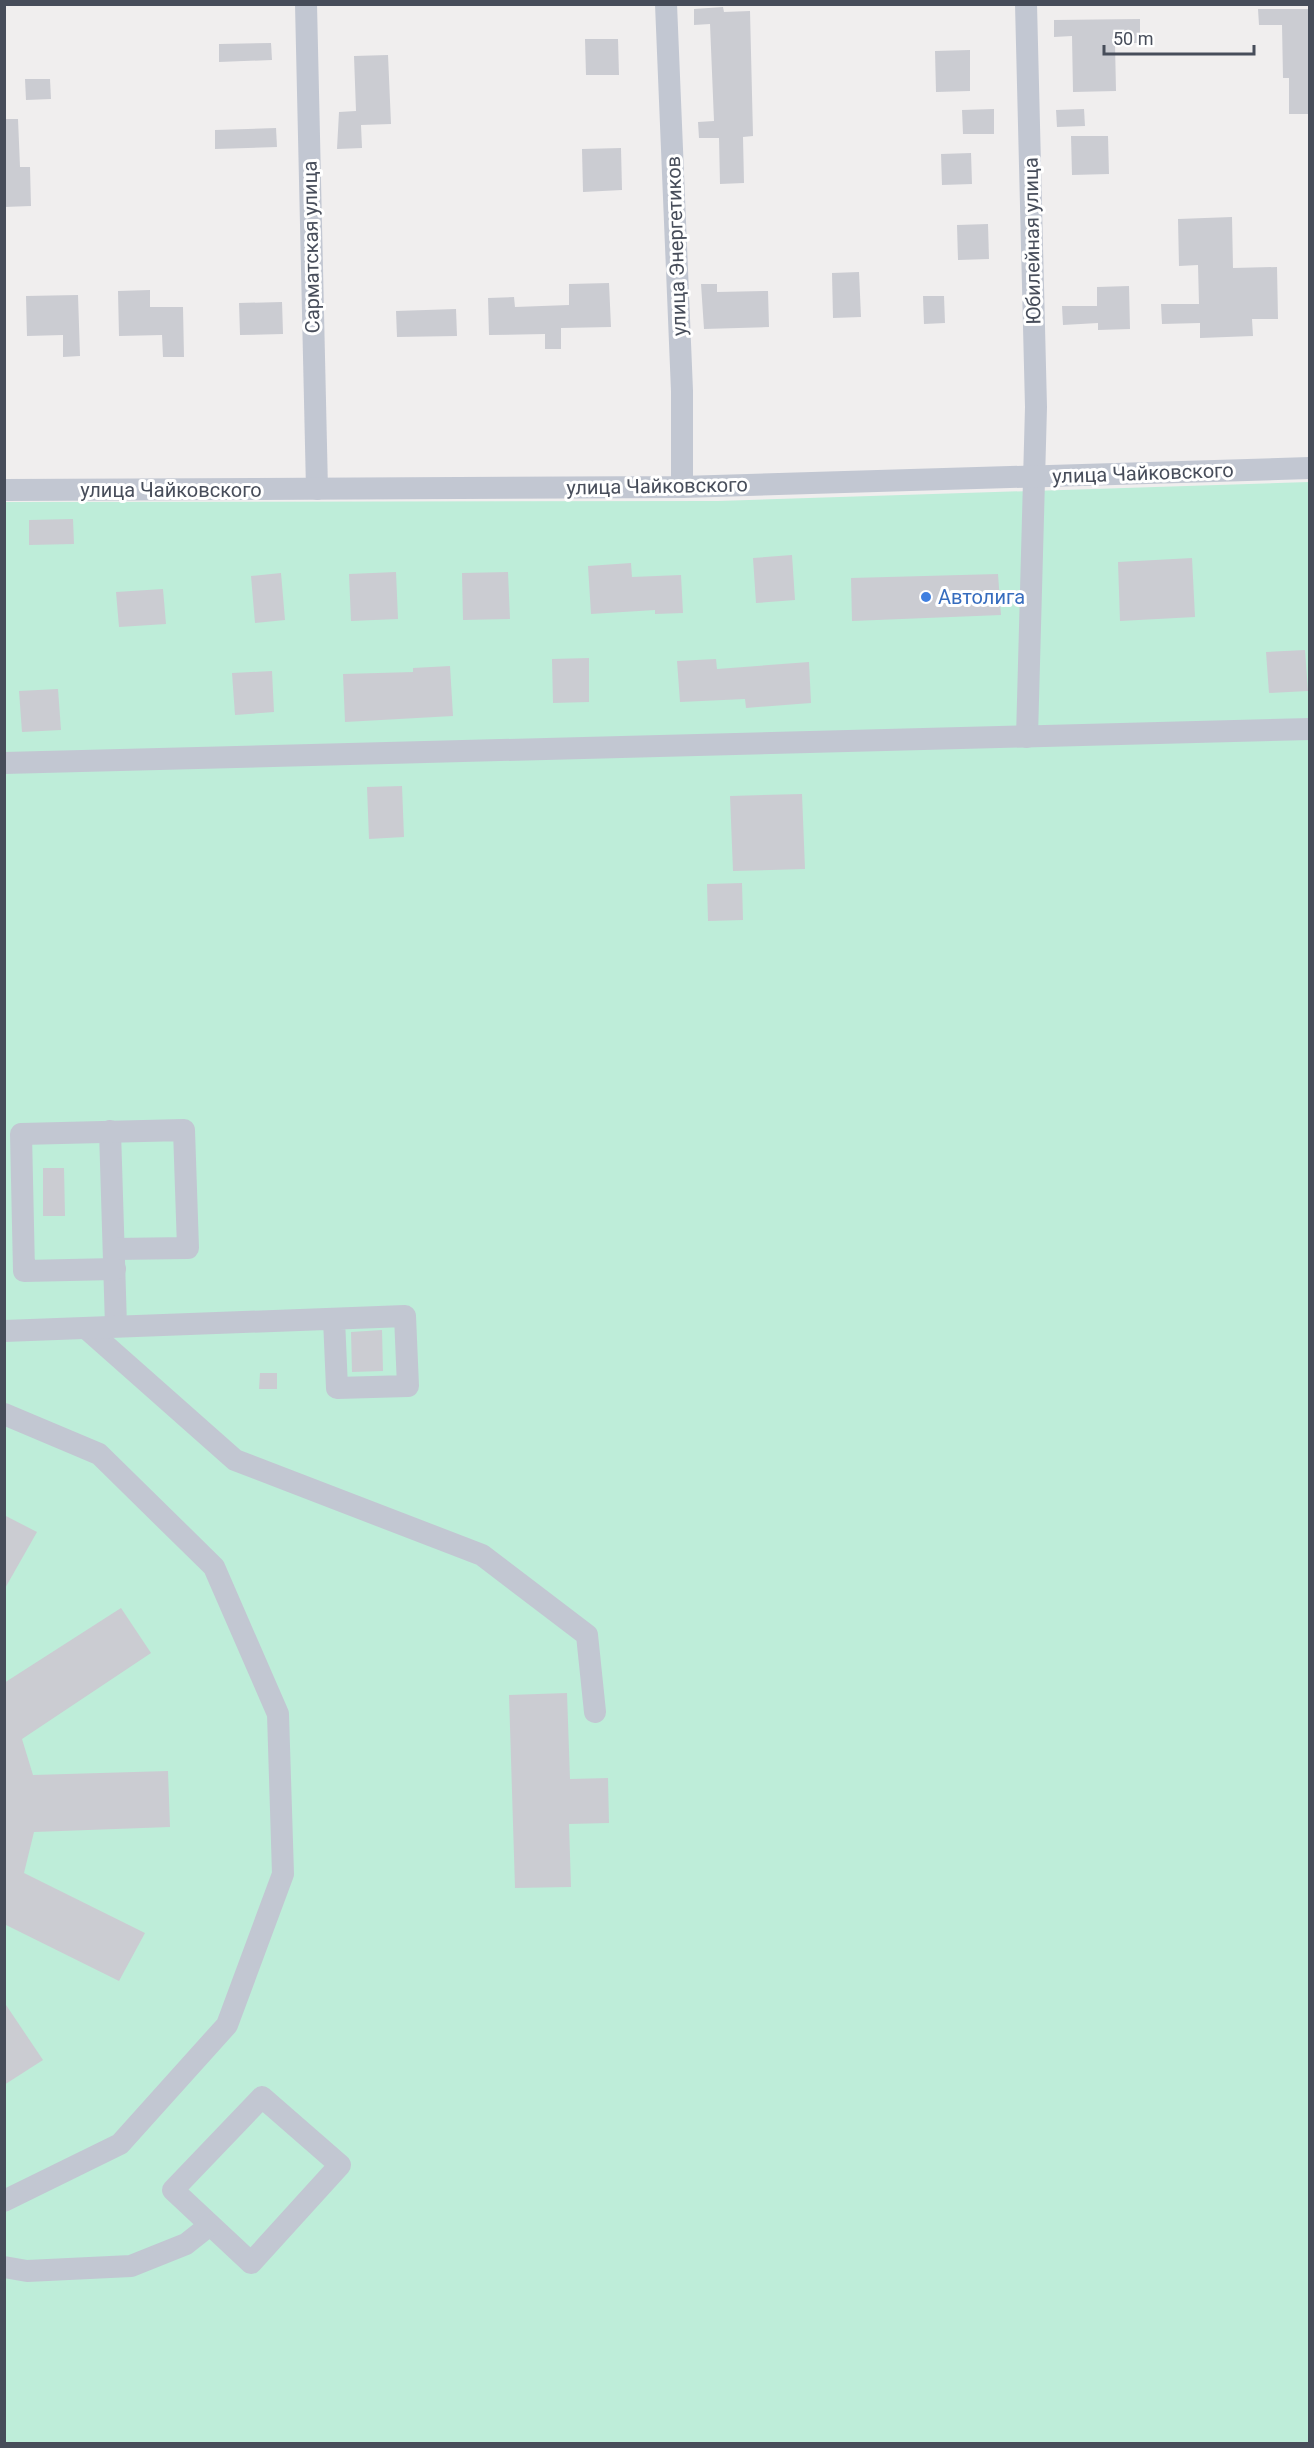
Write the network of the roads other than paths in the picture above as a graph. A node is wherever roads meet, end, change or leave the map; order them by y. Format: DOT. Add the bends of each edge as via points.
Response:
graph roads {
  1 [pos="306,4"];
  2 [pos="666,4"];
  3 [pos="1026,4"];
  4 [pos="1310,468"];
  5 [pos="1033,477"];
  6 [pos="682,487"];
  7 [pos="317,489"];
  8 [pos="4,490"];
  9 [pos="1310,729"];
  10 [pos="1027,737"];
  11 [pos="4,764"];
  12 [pos="110,1131"];
  13 [pos="114,1259"];
  14 [pos="334,1319"];
  15 [pos="116,1326"];
  16 [pos="87,1329"];
  17 [pos="4,1330"];
  18 [pos="4,1414"];
  19 [pos="595,1712"];
  20 [pos="4,2201"];
  21 [pos="210,2225"];
  22 [pos="4,2267"];
  1 -- 7 [label="street, Сарматская улица"];
  2 -- 6 [label="street, улица Энергетиков" via="682,391"];
  3 -- 5 [label="street, Юбилейная улица" via="1036,407"];
  4 -- 5 [label="street, улица Чайковского"];
  5 -- 6 [label="street, улица Чайковского"];
  5 -- 10 [label="street, Юбилейная улица"];
  6 -- 7 [label="street, улица Чайковского"];
  7 -- 8 [label="street, улица Чайковского"];
  9 -- 10 [label="street"];
  10 -- 11 [label="street"];
  12 -- 13 [label="street"];
  12 -- 13 [label="street" via="184,1130 188,1248"];
  12 -- 13 [label="street" via="21,1134 24,1271"];
  13 -- 15 [label="street"];
  14 -- 15 [label="street"];
  15 -- 16 [label="street"];
  16 -- 17 [label="street"];
  16 -- 19 [label="street" via="236,1460 483,1555 587,1635"];
  18 -- 20 [label="street" via="99,1454 214,1567 278,1714 283,1874 228,2025 120,2144"];
  21 -- 21 [label="street" via="173,2190 262,2097 340,2165 251,2263"];
  21 -- 22 [label="street" via="186,2244 131,2266 27,2271"];
}
